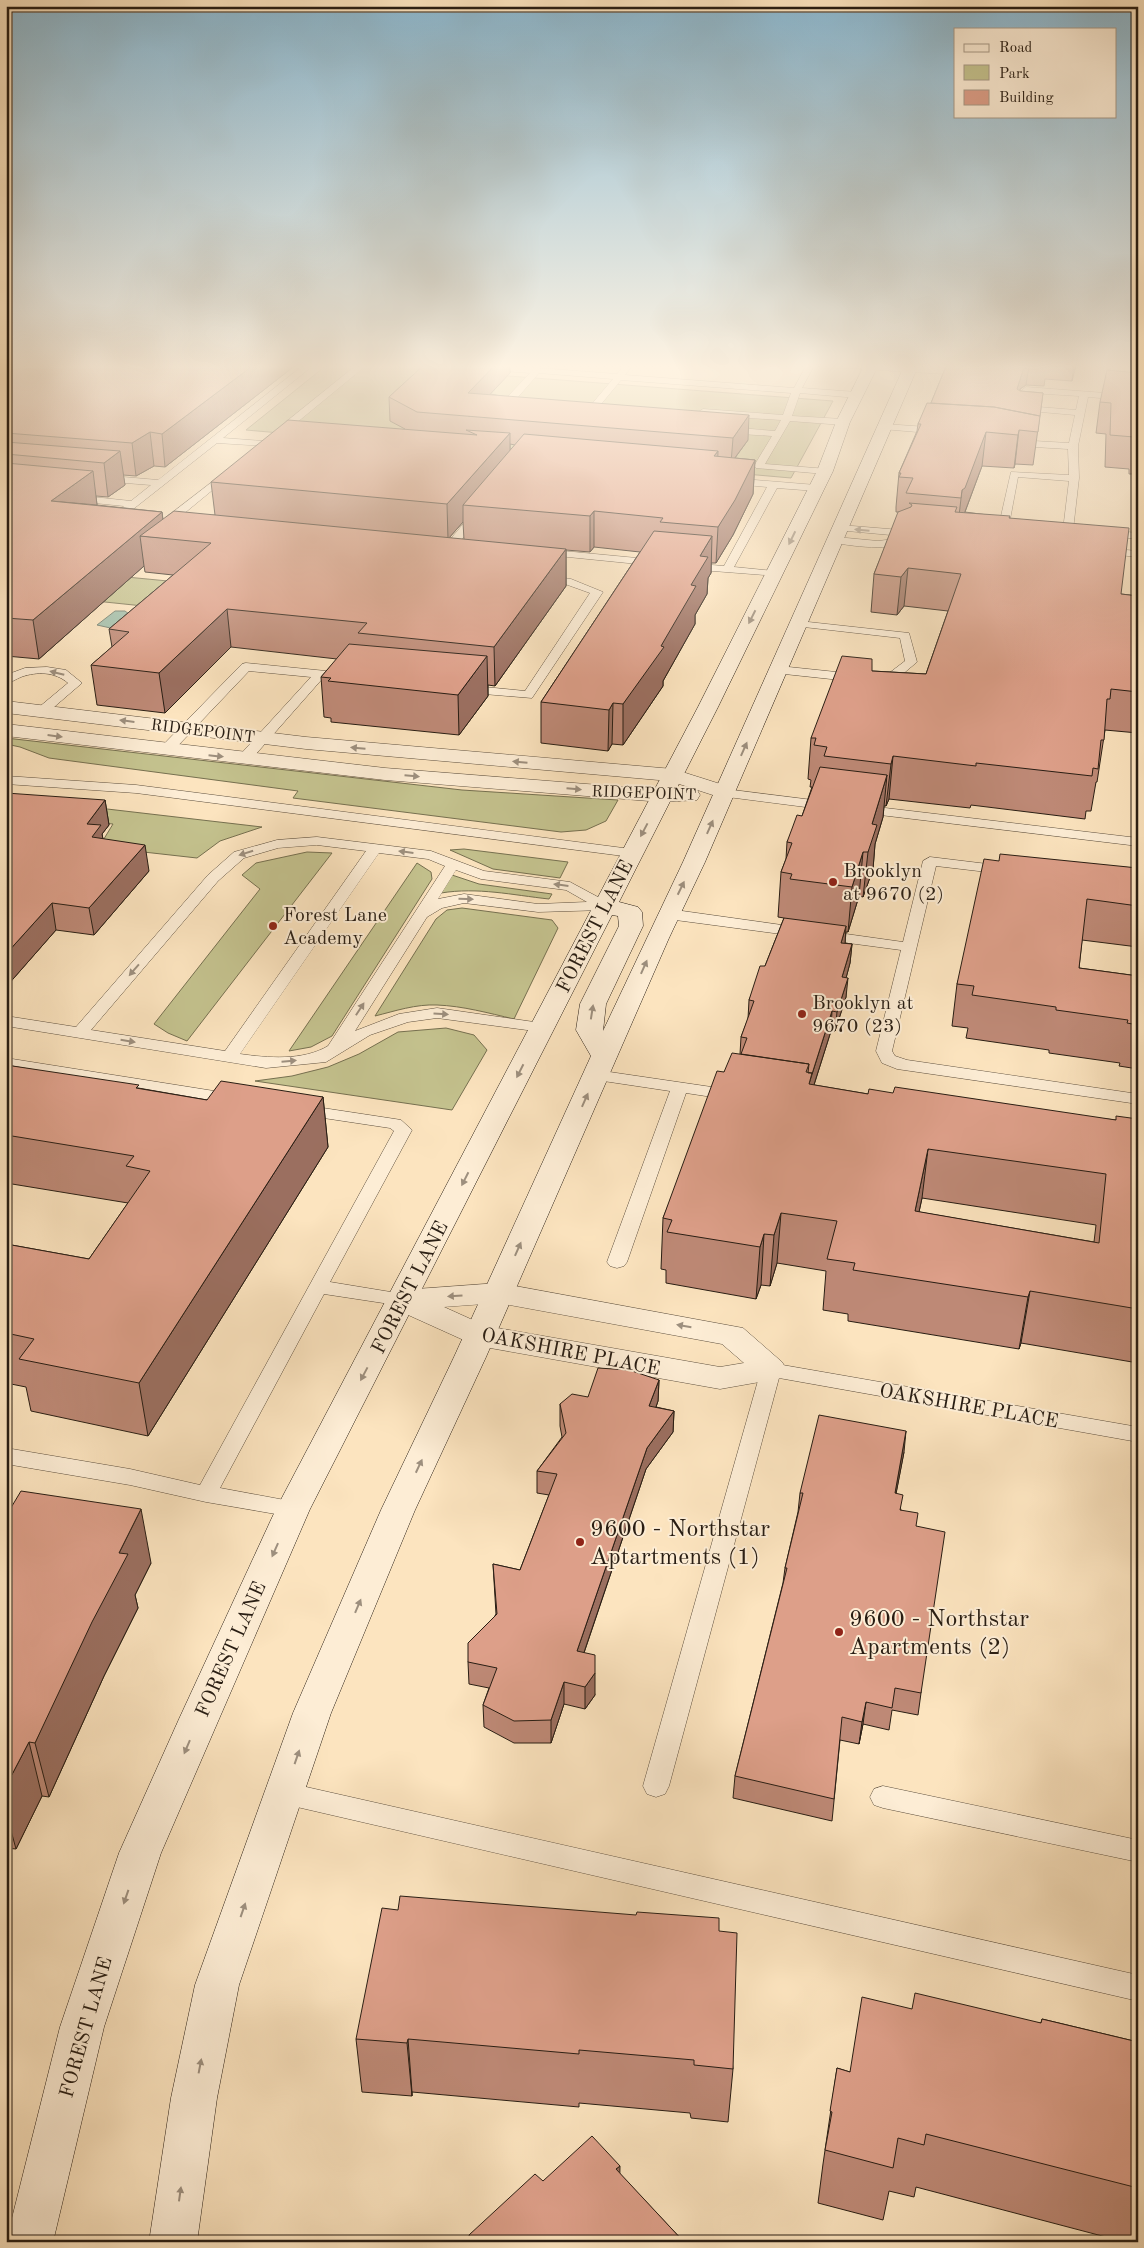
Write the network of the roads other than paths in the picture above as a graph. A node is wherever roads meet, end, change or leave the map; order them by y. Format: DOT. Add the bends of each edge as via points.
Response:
graph roads {
  1 [pos="178,469"];
  2 [pos="233,469"];
  3 [pos="788,469"];
  4 [pos="867,469"];
  5 [pos="1074,469"];
  6 [pos="825,471"];
  7 [pos="92,477"];
  8 [pos="1074,478"];
  9 [pos="840,480"];
  10 [pos="724,481"];
  11 [pos="160,483"];
  12 [pos="773,485"];
  13 [pos="816,488"];
  14 [pos="65,498"];
  15 [pos="133,504"];
  16 [pos="483,507"];
  17 [pos="827,508"];
  18 [pos="123,512"];
  19 [pos="141,514"];
  20 [pos="158,515"];
  21 [pos="174,517"];
  22 [pos="192,520"];
  23 [pos="844,526"];
  24 [pos="103,528"];
  25 [pos="990,528"];
  26 [pos="1068,530"];
  27 [pos="1094,532"];
  28 [pos="1138,536"];
  29 [pos="924,537"];
  30 [pos="452,544"];
  31 [pos="1090,550"];
  32 [pos="529,551"];
  33 [pos="1138,554"];
  34 [pos="728,570"];
  35 [pos="797,576"];
  36 [pos="528,577"];
  37 [pos="799,624"];
  38 [pos="779,670"];
  39 [pos="320,674"];
  40 [pos="360,678"];
  41 [pos="6,680"];
  42 [pos="449,687"];
  43 [pos="9,710"];
  44 [pos="42,711"];
  45 [pos="187,728"];
  46 [pos="6,730"];
  47 [pos="264,738"];
  48 [pos="166,750"];
  49 [pos="400,752"];
  50 [pos="244,759"];
  51 [pos="385,774"];
  52 [pos="673,775"];
  53 [pos="6,780"];
  54 [pos="725,793"];
  55 [pos="662,796"];
  56 [pos="1138,842"];
  57 [pos="375,848"];
  58 [pos="631,853"];
  59 [pos="453,864"];
  60 [pos="1019,872"];
  61 [pos="604,906"];
  62 [pos="668,914"];
  63 [pos="422,915"];
  64 [pos="909,947"];
  65 [pos="6,1021"];
  66 [pos="542,1027"];
  67 [pos="80,1033"];
  68 [pos="334,1050"];
  69 [pos="229,1057"];
  70 [pos="6,1063"];
  71 [pos="600,1066"];
  72 [pos="680,1087"];
  73 [pos="748,1097"];
  74 [pos="1138,1099"];
  75 [pos="252,1102"];
  76 [pos="292,1108"];
  77 [pos="617,1262"];
  78 [pos="317,1286"];
  79 [pos="499,1293"];
  80 [pos="403,1300"];
  81 [pos="480,1335"];
  82 [pos="771,1370"];
  83 [pos="1138,1435"];
  84 [pos="6,1456"];
  85 [pos="206,1494"];
  86 [pos="293,1509"];
  87 [pos="656,1786"];
  88 [pos="284,1793"];
  89 [pos="883,1797"];
  90 [pos="1138,1851"];
  91 [pos="1138,1988"];
  92 [pos="29,2242"];
  93 [pos="173,2242"];
  1 -- 11 [label="lane"];
  2 -- 21 [label="lane"];
  3 -- 6 [label="lane"];
  4 -- 23 [label="main road, FOREST LANE"];
  5 -- 8 [label="lane"];
  6 -- 9 [label="main road" via="837,475"];
  6 -- 13 [label="main road, FOREST LANE"];
  7 -- 11 [label="lane"];
  8 -- 25 [label="lane" via="1014,474 1009,526"];
  8 -- 26 [label="lane"];
  10 -- 12 [label="lane"];
  11 -- 15 [label="lane"];
  12 -- 13 [label="lane"];
  12 -- 34 [label="lane"];
  13 -- 35 [label="main road, FOREST LANE, one-way"];
  14 -- 15 [label="lane"];
  15 -- 18 [label="lane"];
  16 -- 30 [label="lane"];
  17 -- 23 [label="main road"];
  18 -- 19 [label="lane"];
  18 -- 24 [label="lane"];
  20 -- 21 [label="lane"];
  21 -- 22 [label="lane"];
  23 -- 29 [label="lane" via="878,544 892,538"];
  23 -- 35 [label="main road, FOREST LANE"];
  27 -- 28 [label="lane"];
  31 -- 33 [label="lane"];
  32 -- 34 [label="lane"];
  34 -- 35 [label="lane"];
  35 -- 37 [label="main road, FOREST LANE"];
  35 -- 52 [label="main road, FOREST LANE, one-way"];
  36 -- 42 [label="lane" via="567,581 597,592 528,696"];
  37 -- 38 [label="main road, FOREST LANE"];
  37 -- 38 [label="lane" via="905,635 911,662 887,680"];
  54 -- 38 [label="main road, FOREST LANE, one-way"];
  39 -- 40 [label="lane"];
  39 -- 45 [label="lane" via="246,667"];
  39 -- 47 [label="lane"];
  44 -- 41 [label="lane, one-way" via="76,683 61,672 35,670"];
  43 -- 44 [label="main road, RIDGEPOINT"];
  45 -- 44 [label="main road, RIDGEPOINT, one-way"];
  45 -- 47 [label="main road, RIDGEPOINT"];
  45 -- 48 [label="lane"];
  46 -- 48 [label="main road, RIDGEPOINT, one-way"];
  49 -- 47 [label="main road, RIDGEPOINT, one-way"];
  47 -- 50 [label="lane"];
  48 -- 50 [label="main road, RIDGEPOINT, one-way"];
  49 -- 51 [label="main road"];
  52 -- 49 [label="main road, RIDGEPOINT, one-way"];
  50 -- 51 [label="main road, RIDGEPOINT"];
  51 -- 55 [label="main road, RIDGEPOINT, one-way"];
  52 -- 54 [label="main road, RIDGEPOINT"];
  52 -- 55 [label="main road, FOREST LANE"];
  53 -- 58 [label="lane" via="136,789"];
  54 -- 55 [label="main road, RIDGEPOINT"];
  54 -- 56 [label="lane"];
  62 -- 54 [label="main road, FOREST LANE, one-way"];
  55 -- 58 [label="main road, FOREST LANE, one-way"];
  59 -- 57 [label="lane, one-way" via="431,855"];
  57 -- 67 [label="lane, one-way" via="317,841 277,844 239,855 213,878"];
  57 -- 69 [label="lane"];
  58 -- 61 [label="main road, FOREST LANE"];
  61 -- 59 [label="lane, one-way" via="570,886 481,875"];
  59 -- 63 [label="lane"];
  60 -- 64 [label="lane" via="930,861"];
  63 -- 61 [label="lane, one-way" via="430,906 465,898 536,908"];
  61 -- 66 [label="main road, FOREST LANE"];
  71 -- 61 [label="main road, one-way" via="589,1030 593,1004 630,926 630,912"];
  62 -- 64 [label="lane"];
  71 -- 62 [label="main road, FOREST LANE, one-way"];
  68 -- 63 [label="lane, one-way"];
  64 -- 74 [label="lane" via="884,1051 888,1058 903,1065"];
  65 -- 67 [label="lane"];
  68 -- 66 [label="lane, one-way" via="364,1032 405,1017 437,1013"];
  66 -- 80 [label="main road, FOREST LANE, one-way"];
  67 -- 69 [label="lane, one-way"];
  69 -- 68 [label="lane, one-way" via="266,1063 320,1058"];
  70 -- 75 [label="lane"];
  71 -- 72 [label="lane" via="656,1084"];
  79 -- 71 [label="main road, FOREST LANE, one-way"];
  72 -- 73 [label="lane"];
  72 -- 77 [label="lane"];
  76 -- 78 [label="lane" via="395,1124 403,1130"];
  78 -- 80 [label="lane"];
  78 -- 85 [label="lane"];
  79 -- 80 [label="main road, OAKSHIRE PLACE, one-way"];
  79 -- 81 [label="main road, FOREST LANE"];
  82 -- 79 [label="main road, OAKSHIRE PLACE, one-way" via="732,1335"];
  80 -- 81 [label="main road, OAKSHIRE PLACE"];
  80 -- 86 [label="main road, FOREST LANE, one-way"];
  81 -- 82 [label="main road, OAKSHIRE PLACE" via="720,1378"];
  88 -- 81 [label="main road, FOREST LANE, one-way" via="312,1713 395,1519"];
  82 -- 83 [label="lane, OAKSHIRE PLACE"];
  82 -- 87 [label="lane"];
  84 -- 85 [label="lane"];
  85 -- 86 [label="lane"];
  86 -- 92 [label="main road, FOREST LANE, one-way" via="140,1854 82,2027"];
  88 -- 91 [label="lane"];
  93 -- 88 [label="main road, FOREST LANE, one-way" via="194,2098 217,1985"];
  89 -- 90 [label="lane"];
}
